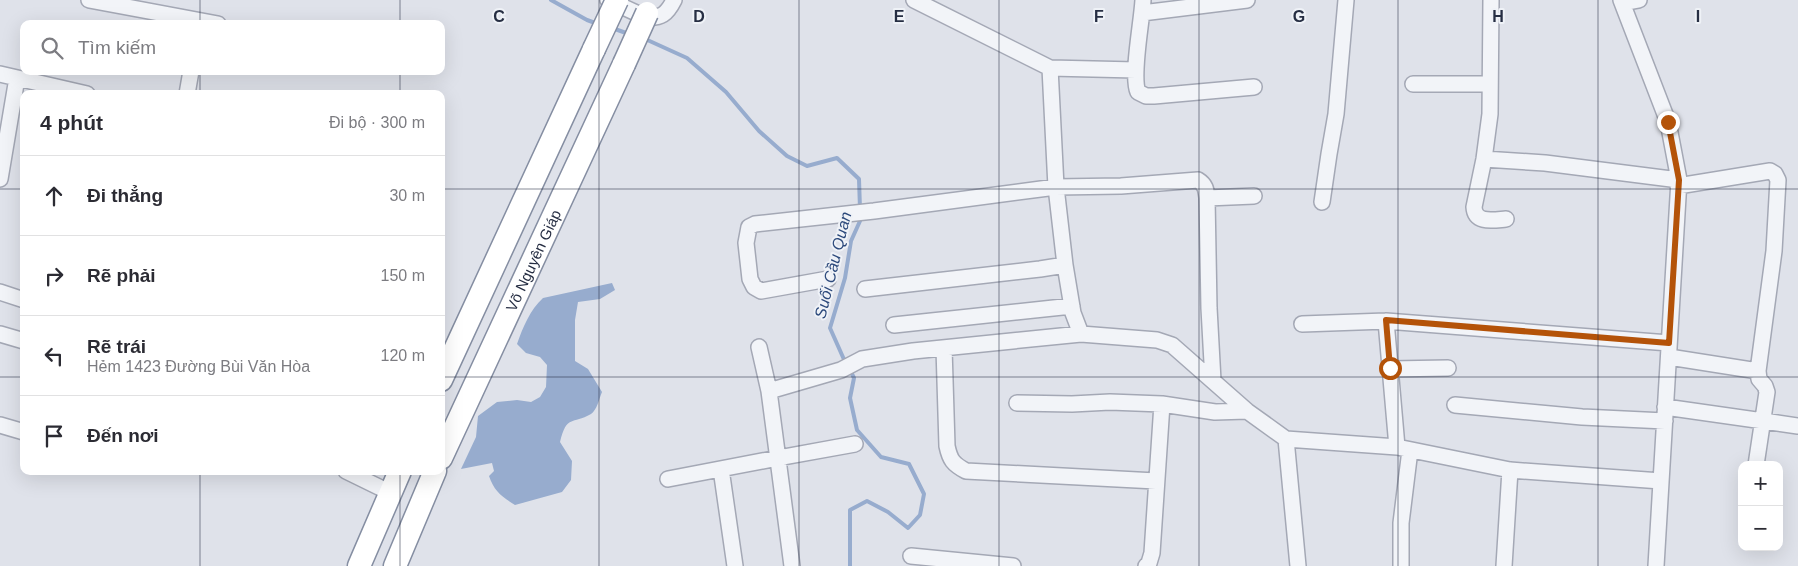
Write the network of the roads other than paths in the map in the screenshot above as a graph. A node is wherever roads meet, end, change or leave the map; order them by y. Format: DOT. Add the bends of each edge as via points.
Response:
graph roads {
  1 [pos="89,0"];
  2 [pos="608,0"];
  3 [pos="617,0"];
  4 [pos="674,0"];
  5 [pos="914,0"];
  6 [pos="1247,0"];
  7 [pos="1346,0"];
  8 [pos="1490,0"];
  9 [pos="1639,0"];
  10 [pos="1622,1"];
  11 [pos="650,6"];
  12 [pos="1142,6"];
  13 [pos="189,20"];
  14 [pos="1050,68"];
  15 [pos="1136,70"];
  16 [pos="0,74"];
  17 [pos="190,75"];
  18 [pos="17,78"];
  19 [pos="1413,84"];
  20 [pos="1490,84"];
  21 [pos="1254,86"];
  22 [pos="70,90"];
  23 [pos="188,90"];
  24 [pos="1484,159"];
  25 [pos="0,179"];
  26 [pos="1678,183"];
  27 [pos="1056,187"];
  28 [pos="1254,196"];
  29 [pos="1207,198"];
  30 [pos="1322,202"];
  31 [pos="1506,220"];
  32 [pos="1065,264"];
  33 [pos="828,279"];
  34 [pos="865,290"];
  35 [pos="0,292"];
  36 [pos="20,299"];
  37 [pos="1072,306"];
  38 [pos="1386,320"];
  39 [pos="894,324"];
  40 [pos="1302,324"];
  41 [pos="0,334"];
  42 [pos="1081,334"];
  43 [pos="20,340"];
  44 [pos="759,347"];
  45 [pos="944,348"];
  46 [pos="1669,350"];
  47 [pos="1390,368"];
  48 [pos="1448,368"];
  49 [pos="445,371"];
  50 [pos="1758,371"];
  51 [pos="1214,381"];
  52 [pos="769,391"];
  53 [pos="1017,403"];
  54 [pos="1162,404"];
  55 [pos="1455,405"];
  56 [pos="1247,411"];
  57 [pos="1665,414"];
  58 [pos="1763,421"];
  59 [pos="0,425"];
  60 [pos="1798,426"];
  61 [pos="20,431"];
  62 [pos="1286,439"];
  63 [pos="855,444"];
  64 [pos="445,449"];
  65 [pos="1404,449"];
  66 [pos="778,458"];
  67 [pos="1757,461"];
  68 [pos="721,469"];
  69 [pos="1510,470"];
  70 [pos="354,475"];
  71 [pos="398,475"];
  72 [pos="434,475"];
  73 [pos="668,480"];
  74 [pos="1156,481"];
  75 [pos="1661,481"];
  76 [pos="391,493"];
  77 [pos="911,556"];
  78 [pos="359,566"];
  79 [pos="395,566"];
  80 [pos="735,566"];
  81 [pos="792,566"];
  82 [pos="1013,566"];
  83 [pos="1146,566"];
  84 [pos="1298,566"];
  85 [pos="1401,566"];
  86 [pos="1504,566"];
  87 [pos="1656,566"];
  1 -- 13 [label="street"];
  2 -- 4 [label="street" via="651,18 662,16"];
  3 -- 49 [label="highway, bridge"];
  5 -- 14 [label="street"];
  6 -- 12 [label="street"];
  7 -- 30 [label="street" via="1336,114"];
  8 -- 20 [label="street"];
  9 -- 10 [label="street"];
  10 -- 26 [label="street" via="1668,122"];
  11 -- 64 [label="highway, Võ Nguyên Giáp, bridge"];
  12 -- 15 [label="street"];
  14 -- 15 [label="street"];
  14 -- 27 [label="street"];
  15 -- 21 [label="street" via="1135,86 1146,96"];
  16 -- 18 [label="street"];
  17 -- 23 [label="street"];
  18 -- 22 [label="street"];
  18 -- 25 [label="street"];
  19 -- 20 [label="street"];
  20 -- 24 [label="street"];
  24 -- 26 [label="street" via="1545,163"];
  24 -- 31 [label="street" via="1475,213 1484,220"];
  26 -- 46 [label="street"];
  26 -- 50 [label="street" via="1770,171 1778,180 1774,251"];
  27 -- 29 [label="street" via="1198,180 1206,188"];
  27 -- 32 [label="street"];
  27 -- 33 [label="street" via="755,224 749,228 746,243 750,279 754,287 761,291"];
  28 -- 29 [label="street"];
  29 -- 51 [label="street"];
  32 -- 34 [label="street"];
  32 -- 37 [label="street"];
  35 -- 36 [label="street"];
  37 -- 39 [label="street"];
  37 -- 42 [label="street"];
  38 -- 40 [label="street"];
  38 -- 46 [label="street"];
  38 -- 47 [label="street"];
  41 -- 43 [label="street"];
  42 -- 45 [label="street"];
  42 -- 51 [label="street" via="1157,340 1172,345"];
  44 -- 52 [label="street"];
  45 -- 52 [label="street" via="862,359 841,370"];
  45 -- 74 [label="street" via="947,446 950,459 958,466 966,471"];
  46 -- 50 [label="street"];
  46 -- 57 [label="street"];
  47 -- 48 [label="street"];
  47 -- 65 [label="street"];
  50 -- 58 [label="street" via="1767,392"];
  51 -- 56 [label="street"];
  52 -- 66 [label="street"];
  53 -- 54 [label="street"];
  54 -- 56 [label="street" via="1215,412"];
  54 -- 74 [label="street"];
  55 -- 57 [label="street" via="1582,416"];
  56 -- 62 [label="street"];
  57 -- 58 [label="street"];
  57 -- 75 [label="street"];
  58 -- 60 [label="street"];
  58 -- 67 [label="street"];
  59 -- 61 [label="street"];
  62 -- 65 [label="street"];
  62 -- 84 [label="street"];
  63 -- 66 [label="street"];
  65 -- 69 [label="street"];
  65 -- 85 [label="street"];
  66 -- 68 [label="street"];
  66 -- 81 [label="street"];
  68 -- 73 [label="street"];
  68 -- 80 [label="street"];
  69 -- 75 [label="street"];
  69 -- 86 [label="street"];
  70 -- 76 [label="street"];
  71 -- 76 [label="highway"];
  72 -- 79 [label="highway"];
  74 -- 83 [label="street" via="1152,553"];
  75 -- 87 [label="street"];
  76 -- 78 [label="highway"];
  77 -- 82 [label="street"];
}
